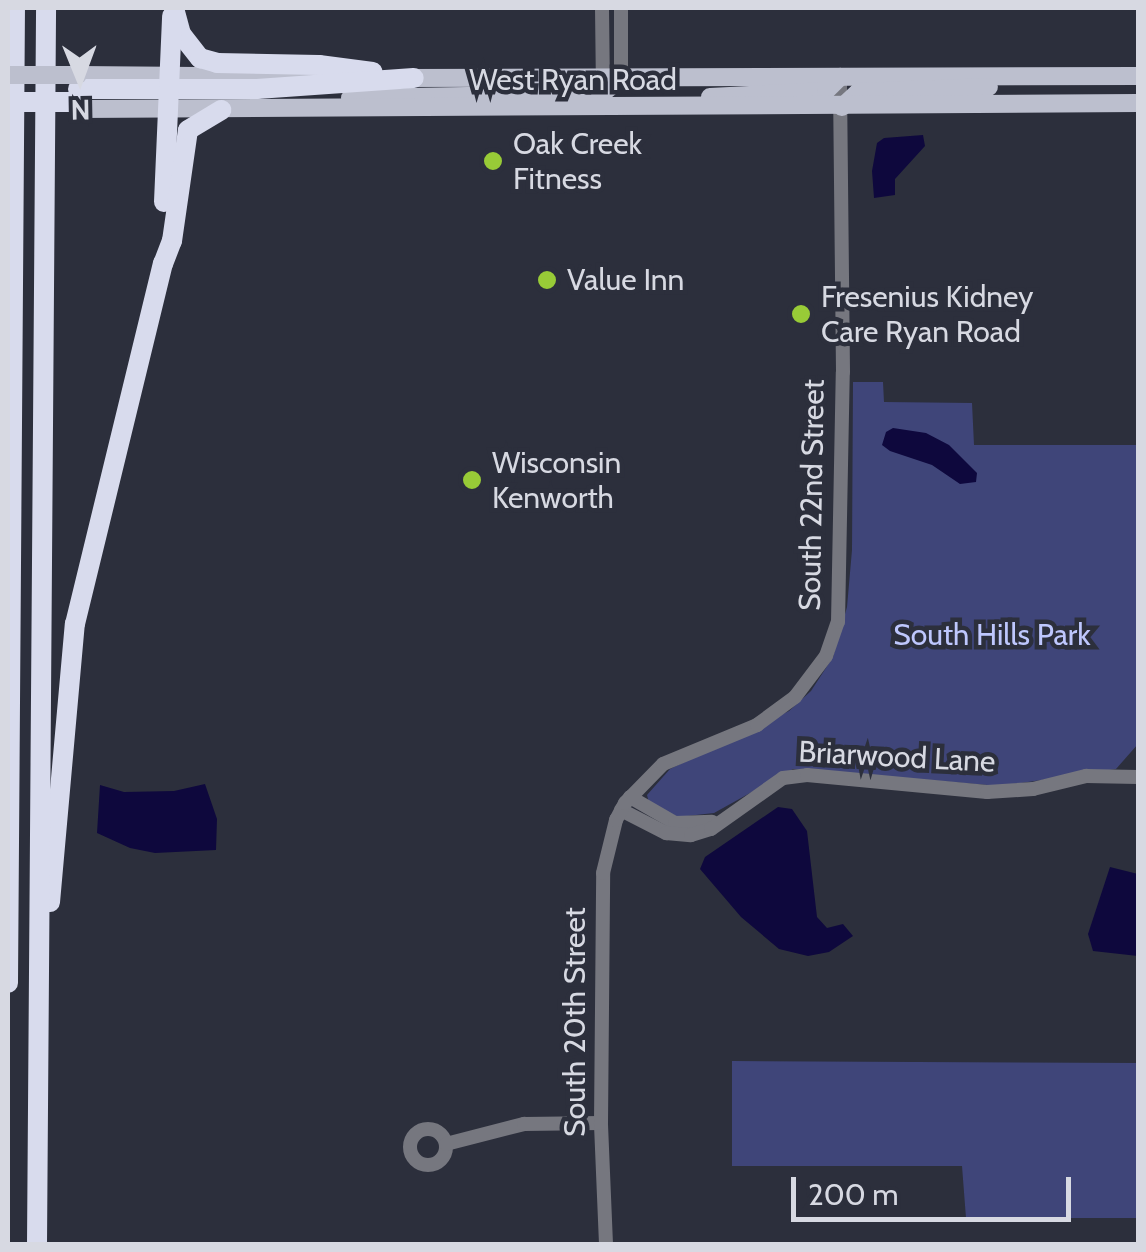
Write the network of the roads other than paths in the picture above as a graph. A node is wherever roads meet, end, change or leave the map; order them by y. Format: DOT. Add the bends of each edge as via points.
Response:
graph roads {
  1 [pos="16,8"];
  2 [pos="46,8"];
  3 [pos="173,8"];
  4 [pos="602,8"];
  5 [pos="621,8"];
  6 [pos="8,75"];
  7 [pos="1048,76"];
  8 [pos="1138,76"];
  9 [pos="414,78"];
  10 [pos="621,78"];
  11 [pos="840,78"];
  12 [pos="8,88"];
  13 [pos="165,91"];
  14 [pos="605,92"];
  15 [pos="78,94"];
  16 [pos="1138,94"];
  17 [pos="1138,103"];
  18 [pos="1039,104"];
  19 [pos="8,106"];
  20 [pos="842,106"];
  21 [pos="660,107"];
  22 [pos="222,110"];
  23 [pos="163,264"];
  24 [pos="1138,777"];
  25 [pos="625,803"];
  26 [pos="8,982"];
  27 [pos="39,983"];
  28 [pos="601,1123"];
  29 [pos="446,1144"];
  30 [pos="37,1244"];
  31 [pos="606,1244"];
  1 -- 26 [label="highway"];
  2 -- 27 [label="highway"];
  3 -- 9 [label="highway" via="192,51 217,63 318,65"];
  3 -- 13 [label="highway"];
  4 -- 14 [label="street"];
  5 -- 10 [label="street"];
  6 -- 15 [label="main road, bridge"];
  7 -- 8 [label="main road, West Ryan Road"];
  7 -- 11 [label="main road, West Ryan Road"];
  7 -- 20 [label="main road" via="958,90 858,92"];
  9 -- 13 [label="highway"];
  9 -- 14 [label="main road, West Ryan Road"];
  10 -- 11 [label="main road, West Ryan Road"];
  10 -- 14 [label="main road"];
  11 -- 20 [label="street, South 22nd Street"];
  11 -- 21 [label="main road" via="826,91 747,93"];
  12 -- 15 [label="highway"];
  13 -- 15 [label="highway" via="140,102"];
  13 -- 22 [label="main road, West Ryan Road"];
  13 -- 23 [label="highway"];
  14 -- 21 [label="main road, West Ryan Road"];
  14 -- 22 [label="main road, West Ryan Road"];
  15 -- 19 [label="highway, bridge"];
  16 -- 18 [label="main road"];
  17 -- 18 [label="main road, West Ryan Road"];
  18 -- 20 [label="main road, West Ryan Road"];
  20 -- 21 [label="main road, West Ryan Road"];
  20 -- 25 [label="street, South 22nd Street" via="838,622 809,682 780,710 751,729 678,755"];
  22 -- 23 [label="highway" via="188,130"];
  23 -- 27 [label="highway" via="75,624"];
  24 -- 25 [label="street, Briarwood Lane" via="1086,776 987,792 783,778 691,835 666,834"];
  25 -- 28 [label="street, South 20th Street" via="603,872"];
  27 -- 30 [label="highway"];
  28 -- 29 [label="street" via="512,1125"];
  28 -- 31 [label="street, South 20th Street"];
}
